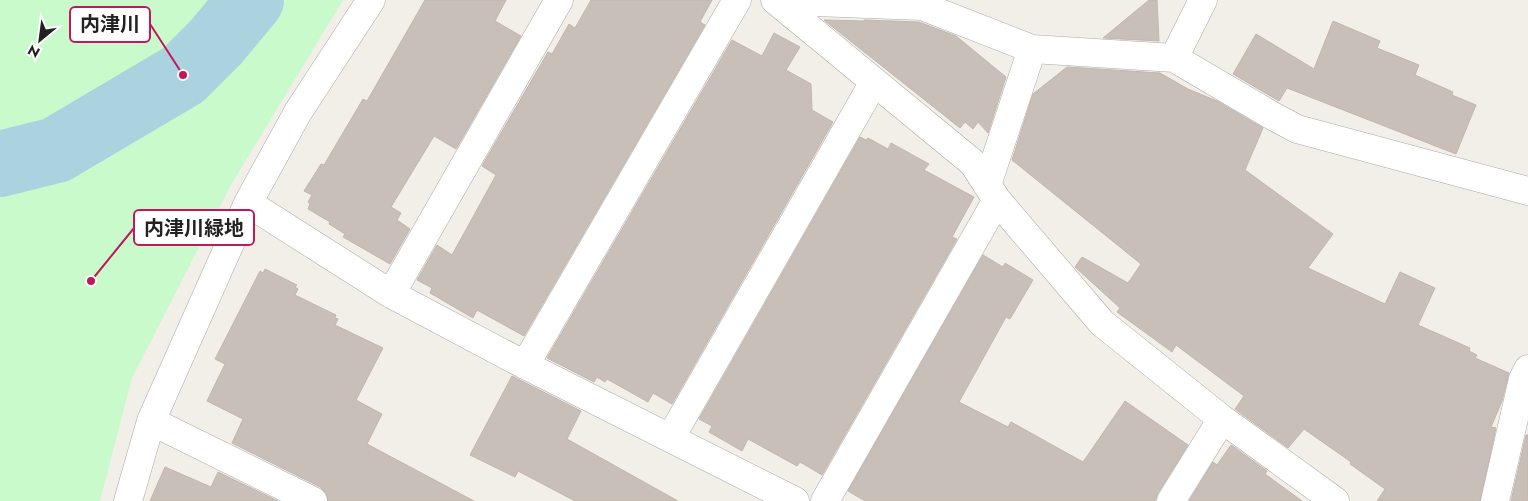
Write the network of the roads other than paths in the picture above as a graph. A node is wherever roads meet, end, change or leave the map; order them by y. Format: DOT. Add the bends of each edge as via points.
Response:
graph roads {
  1 [pos="371,0"];
  2 [pos="559,0"];
  3 [pos="737,0"];
  4 [pos="1203,0"];
  5 [pos="924,3"];
  6 [pos="784,7"];
  7 [pos="1032,49"];
  8 [pos="1174,58"];
  9 [pos="874,82"];
  10 [pos="1528,191"];
  11 [pos="992,192"];
  12 [pos="248,203"];
  13 [pos="391,294"];
  14 [pos="526,365"];
  15 [pos="1528,369"];
  16 [pos="1222,419"];
  17 [pos="151,421"];
  18 [pos="671,437"];
  19 [pos="128,501"];
  20 [pos="313,501"];
  21 [pos="796,501"];
  22 [pos="825,501"];
  23 [pos="1171,501"];
  24 [pos="1335,501"];
  25 [pos="1495,501"];
  1 -- 12 [label="street" via="298,112"];
  2 -- 13 [label="street"];
  3 -- 14 [label="street"];
  4 -- 8 [label="street"];
  5 -- 6 [label="street" via="814,2"];
  5 -- 7 [label="street"];
  6 -- 9 [label="street"];
  7 -- 8 [label="street"];
  7 -- 11 [label="street"];
  8 -- 10 [label="street" via="1298,129"];
  9 -- 11 [label="street" via="974,162"];
  9 -- 18 [label="street"];
  11 -- 16 [label="street" via="1102,323"];
  11 -- 22 [label="street"];
  12 -- 13 [label="street"];
  12 -- 17 [label="street"];
  13 -- 14 [label="street"];
  14 -- 18 [label="street"];
  15 -- 25 [label="street"];
  16 -- 23 [label="street"];
  16 -- 24 [label="street"];
  17 -- 19 [label="street"];
  17 -- 20 [label="street"];
  18 -- 21 [label="street"];
}
